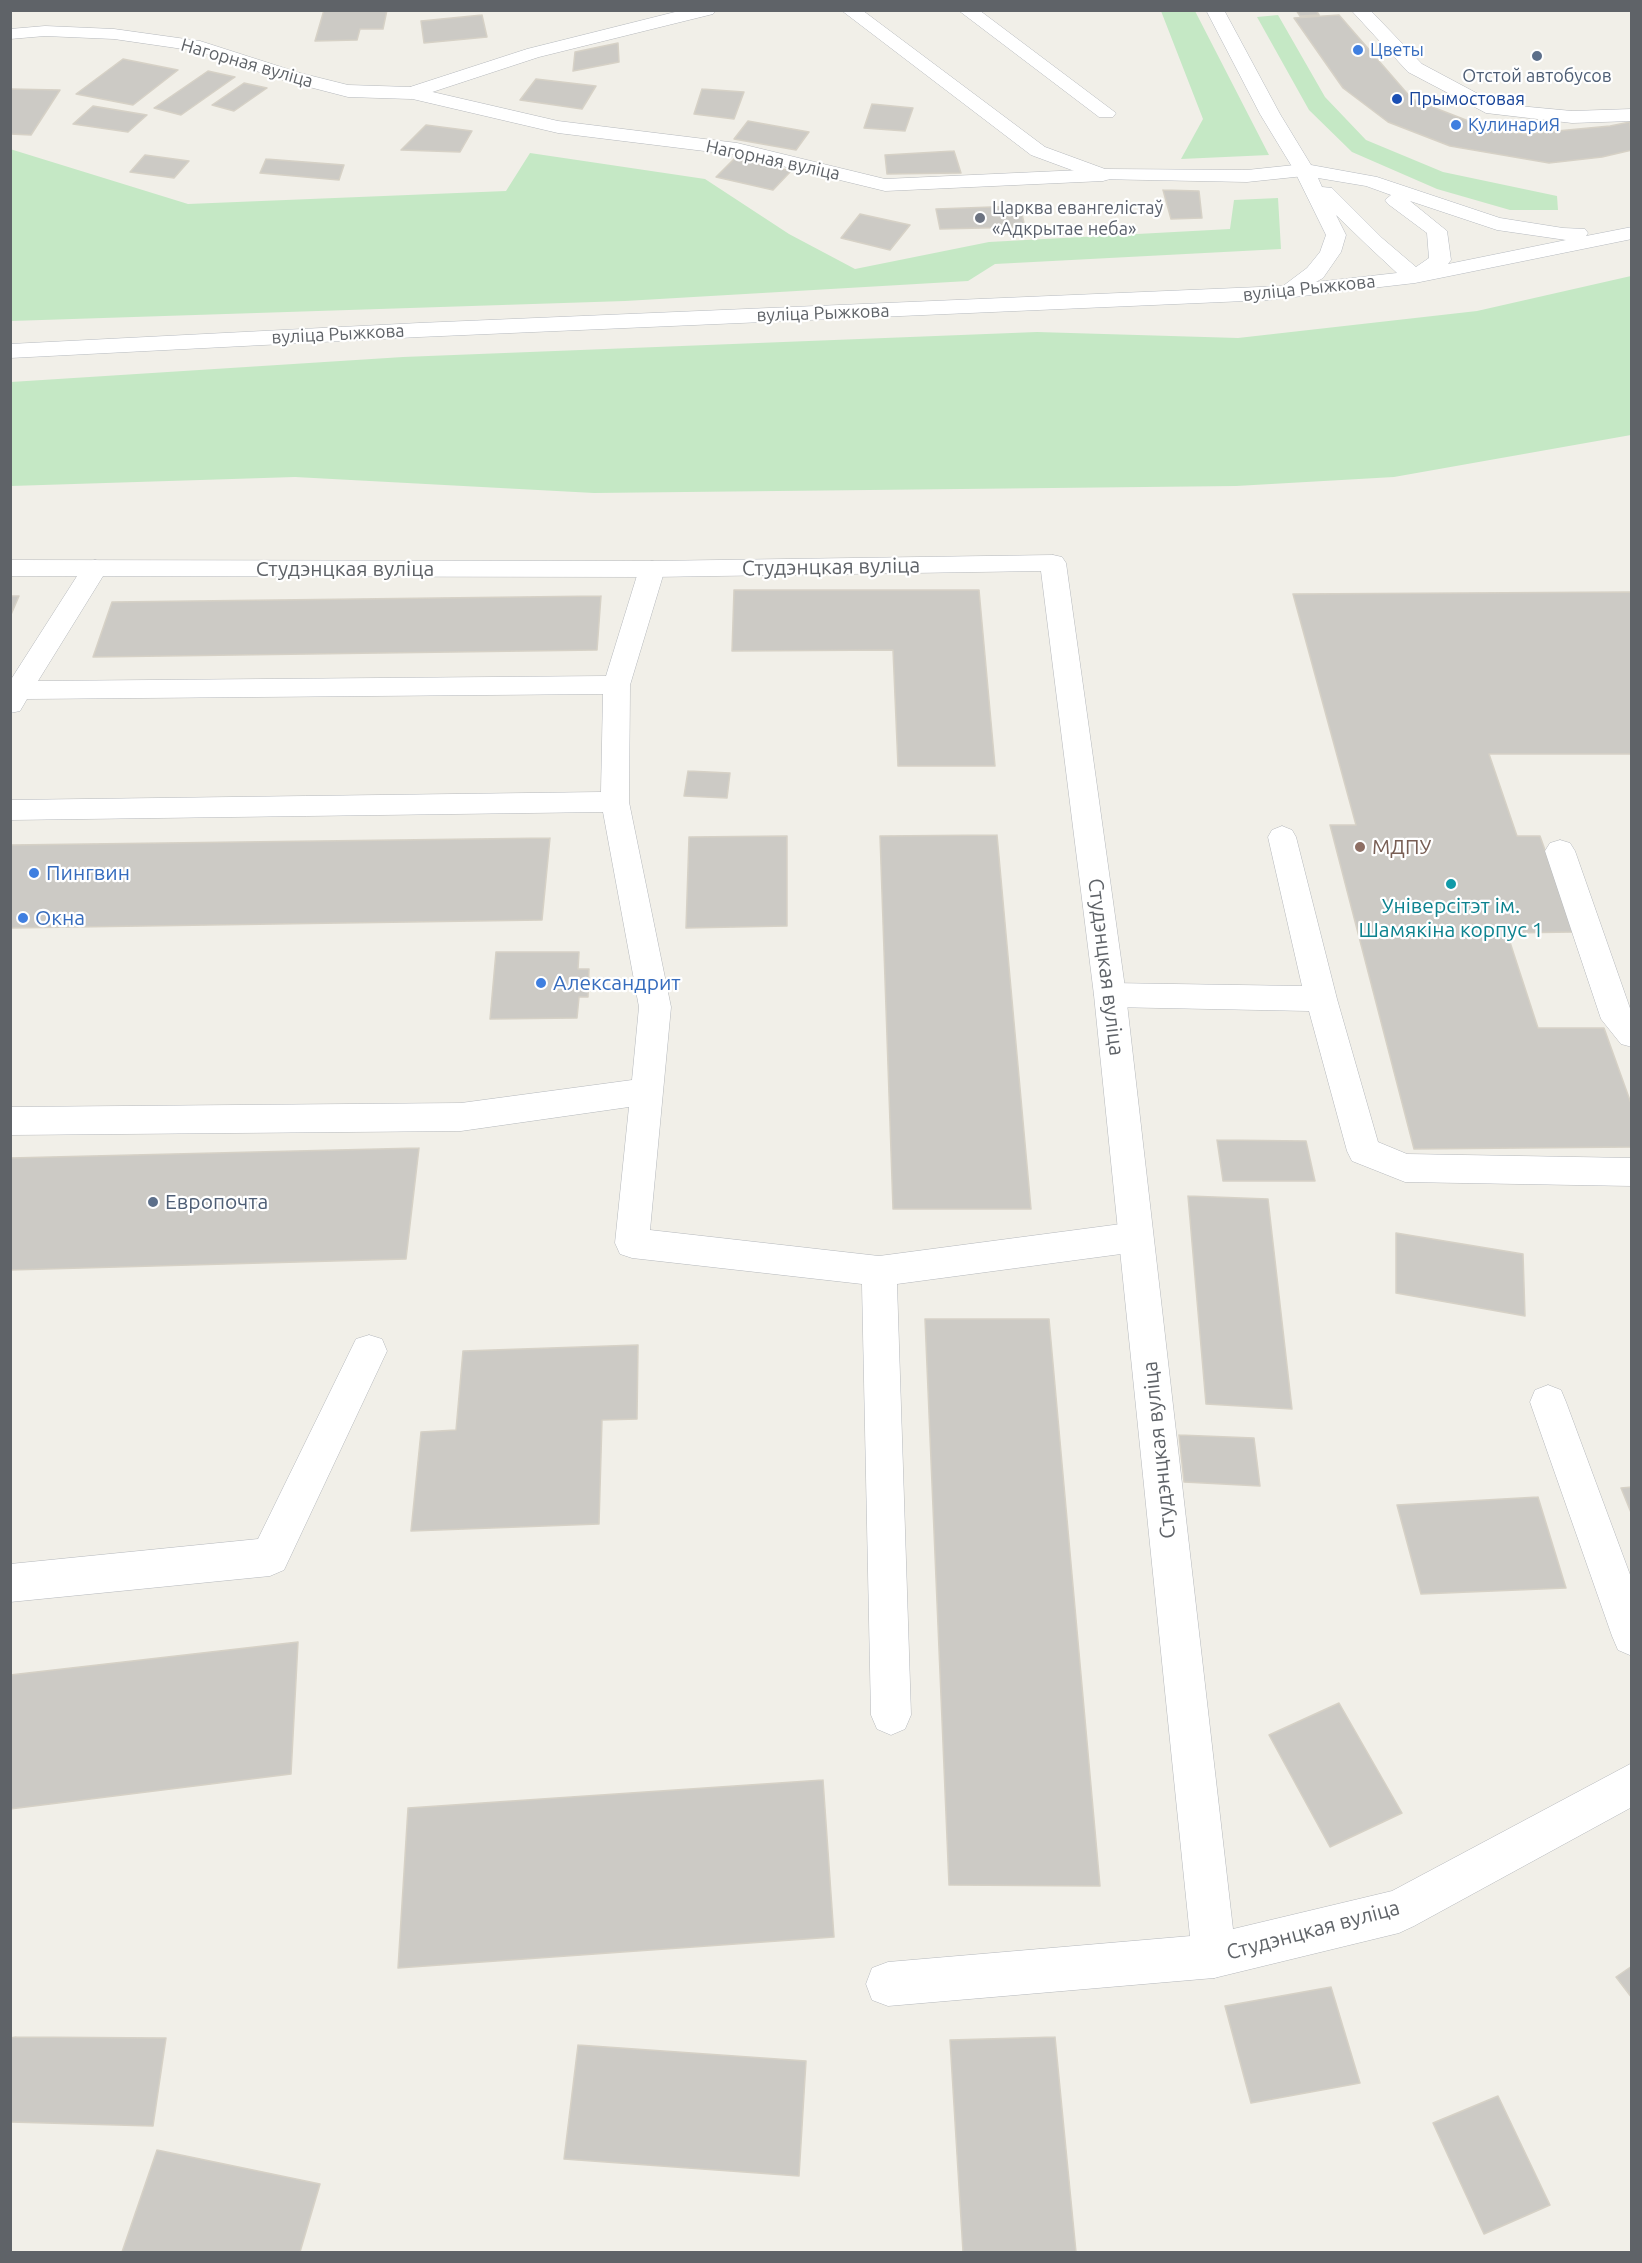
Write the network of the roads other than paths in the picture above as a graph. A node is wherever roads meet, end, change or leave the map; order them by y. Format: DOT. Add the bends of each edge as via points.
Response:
graph roads {
  1 [pos="707,10"];
  2 [pos="850,10"];
  3 [pos="967,10"];
  4 [pos="1215,10"];
  5 [pos="1360,10"];
  6 [pos="10,34"];
  7 [pos="411,93"];
  8 [pos="1106,113"];
  9 [pos="1632,115"];
  10 [pos="1304,170"];
  11 [pos="1102,174"];
  12 [pos="1370,181"];
  13 [pos="1632,228"];
  14 [pos="1632,234"];
  15 [pos="1416,278"];
  16 [pos="1288,292"];
  17 [pos="10,351"];
  18 [pos="10,568"];
  19 [pos="95,568"];
  20 [pos="652,569"];
  21 [pos="618,685"];
  22 [pos="13,694"];
  23 [pos="615,802"];
  24 [pos="10,810"];
  25 [pos="1282,837"];
  26 [pos="1560,851"];
  27 [pos="1110,995"];
  28 [pos="1321,999"];
  29 [pos="1632,1035"];
  30 [pos="646,1090"];
  31 [pos="10,1121"];
  32 [pos="1632,1172"];
  33 [pos="1136,1237"];
  34 [pos="879,1271"];
  35 [pos="369,1351"];
  36 [pos="1548,1402"];
  37 [pos="10,1583"];
  38 [pos="1632,1636"];
  39 [pos="891,1714"];
  40 [pos="1632,1784"];
  41 [pos="1214,1956"];
  42 [pos="888,1984"];
  1 -- 7 [label="street, Нагорная вуліца" via="533,53"];
  2 -- 11 [label="street, Нагорная вуліца" via="1038,151"];
  3 -- 8 [label="street"];
  4 -- 10 [label="street"];
  5 -- 9 [label="street" via="1415,68 1492,109 1572,117"];
  6 -- 7 [label="street, Нагорная вуліца" via="114,34 200,46 348,91"];
  7 -- 11 [label="street, Нагорная вуліца" via="558,127 737,149 885,185"];
  10 -- 11 [label="street, Нагорная вуліца" via="1247,176"];
  10 -- 12 [label="street, Нагорная вуліца"];
  10 -- 15 [label="street"];
  10 -- 16 [label="street" via="1336,235 1315,273"];
  12 -- 13 [label="street, Нагорная вуліца" via="1497,224 1563,234"];
  12 -- 15 [label="street" via="1437,231 1440,260"];
  14 -- 15 [label="street, вуліца Рыжкова"];
  15 -- 16 [label="street, вуліца Рыжкова"];
  16 -- 17 [label="street, вуліца Рыжкова"];
  18 -- 19 [label="street, Студэнцкая вуліца"];
  19 -- 20 [label="street, Студэнцкая вуліца"];
  19 -- 22 [label="street"];
  20 -- 21 [label="street"];
  20 -- 27 [label="street, Студэнцкая вуліца" via="1053,563"];
  21 -- 22 [label="street"];
  21 -- 23 [label="street"];
  23 -- 24 [label="street"];
  23 -- 30 [label="street" via="655,1007"];
  25 -- 28 [label="street"];
  26 -- 29 [label="street" via="1617,1019"];
  27 -- 28 [label="street"];
  27 -- 33 [label="street, Студэнцкая вуліца"];
  28 -- 32 [label="street" via="1364,1151 1405,1168"];
  30 -- 31 [label="street" via="461,1117"];
  30 -- 34 [label="street" via="632,1243"];
  33 -- 34 [label="street"];
  33 -- 41 [label="street, Студэнцкая вуліца"];
  34 -- 39 [label="street"];
  35 -- 37 [label="street" via="270,1557"];
  36 -- 38 [label="street"];
  40 -- 41 [label="street, Студэнцкая вуліца" via="1399,1911"];
  41 -- 42 [label="street"];
}
